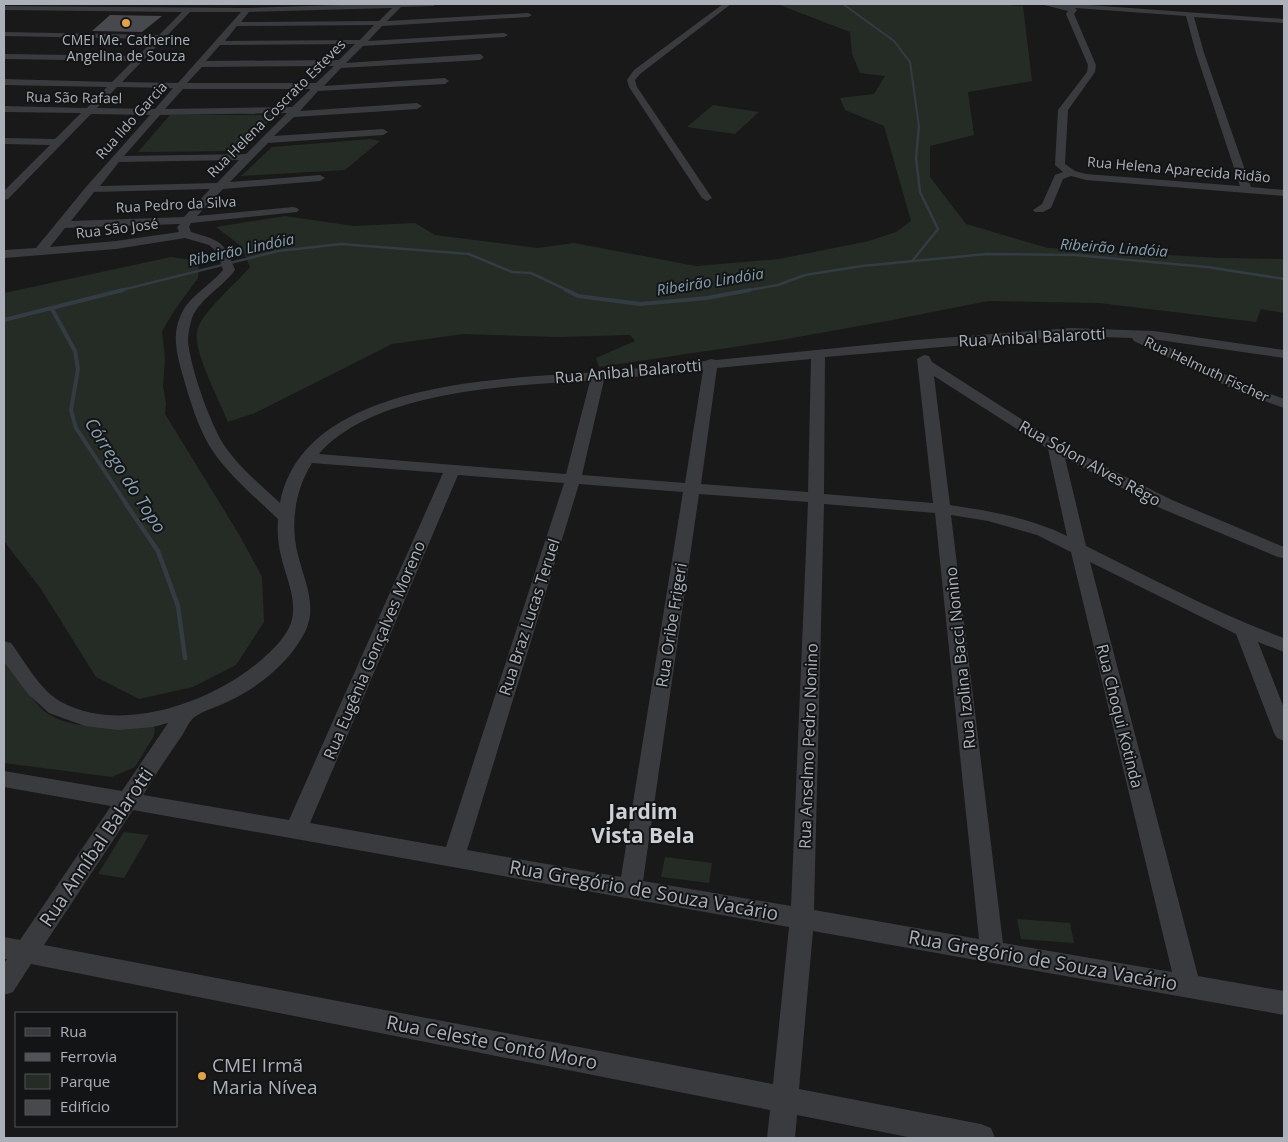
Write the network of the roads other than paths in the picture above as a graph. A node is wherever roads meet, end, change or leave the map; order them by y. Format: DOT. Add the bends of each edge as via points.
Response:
graph roads {
  1 [pos="73,4"];
  2 [pos="433,4"];
  3 [pos="727,4"];
  4 [pos="1036,4"];
  5 [pos="1044,4"];
  6 [pos="398,6"];
  7 [pos="5,9"];
  8 [pos="65,9"];
  9 [pos="188,10"];
  10 [pos="247,10"];
  11 [pos="1189,14"];
  12 [pos="528,15"];
  13 [pos="1284,21"];
  14 [pos="380,23"];
  15 [pos="235,24"];
  16 [pos="4,34"];
  17 [pos="504,35"];
  18 [pos="160,37"];
  19 [pos="219,43"];
  20 [pos="360,43"];
  21 [pos="4,56"];
  22 [pos="480,57"];
  23 [pos="141,59"];
  24 [pos="201,64"];
  25 [pos="339,64"];
  26 [pos="445,81"];
  27 [pos="4,82"];
  28 [pos="116,84"];
  29 [pos="182,86"];
  30 [pos="315,87"];
  31 [pos="417,106"];
  32 [pos="4,109"];
  33 [pos="89,111"];
  34 [pos="158,112"];
  35 [pos="292,112"];
  36 [pos="383,132"];
  37 [pos="4,140"];
  38 [pos="264,140"];
  39 [pos="57,142"];
  40 [pos="246,157"];
  41 [pos="116,159"];
  42 [pos="1071,173"];
  43 [pos="11,175"];
  44 [pos="25,176"];
  45 [pos="320,178"];
  46 [pos="219,186"];
  47 [pos="90,189"];
  48 [pos="1247,190"];
  49 [pos="1284,193"];
  50 [pos="4,197"];
  51 [pos="708,198"];
  52 [pos="293,210"];
  53 [pos="1039,210"];
  54 [pos="187,220"];
  55 [pos="60,225"];
  56 [pos="186,234"];
  57 [pos="39,252"];
  58 [pos="4,254"];
  59 [pos="1129,334"];
  60 [pos="916,344"];
  61 [pos="818,353"];
  62 [pos="1284,354"];
  63 [pos="711,363"];
  64 [pos="926,364"];
  65 [pos="598,376"];
  66 [pos="1284,404"];
  67 [pos="1055,446"];
  68 [pos="308,458"];
  69 [pos="452,470"];
  70 [pos="573,479"];
  71 [pos="692,489"];
  72 [pos="816,498"];
  73 [pos="944,509"];
  74 [pos="286,516"];
  75 [pos="1078,547"];
  76 [pos="1284,553"];
  77 [pos="1244,630"];
  78 [pos="1284,645"];
  79 [pos="4,648"];
  80 [pos="188,710"];
  81 [pos="1284,733"];
  82 [pos="4,779"];
  83 [pos="127,800"];
  84 [pos="296,830"];
  85 [pos="454,856"];
  86 [pos="631,887"];
  87 [pos="802,918"];
  88 [pos="14,950"];
  89 [pos="992,951"];
  90 [pos="4,984"];
  91 [pos="1188,986"];
  92 [pos="1284,1003"];
  93 [pos="785,1099"];
  94 [pos="781,1138"];
  95 [pos="981,1138"];
  1 -- 8 [label="street"];
  2 -- 6 [label="street"];
  3 -- 51 [label="street" via="637,72 631,80"];
  4 -- 5 [label="street"];
  5 -- 11 [label="street"];
  5 -- 42 [label="street" via="1073,10 1070,14 1092,65 1091,72 1064,110 1060,165"];
  6 -- 10 [label="street"];
  6 -- 14 [label="street, Rua Helena Coscrato Esteves"];
  7 -- 8 [label="street"];
  8 -- 9 [label="street"];
  9 -- 10 [label="street"];
  9 -- 18 [label="street"];
  10 -- 15 [label="street, Rua Ildo Garcia"];
  11 -- 13 [label="street"];
  11 -- 48 [label="street"];
  12 -- 14 [label="street"];
  14 -- 15 [label="street"];
  14 -- 20 [label="street, Rua Helena Coscrato Esteves"];
  15 -- 19 [label="street, Rua Ildo Garcia"];
  16 -- 18 [label="street"];
  17 -- 20 [label="street"];
  18 -- 23 [label="street"];
  19 -- 20 [label="street"];
  19 -- 24 [label="street, Rua Ildo Garcia"];
  20 -- 25 [label="street, Rua Helena Coscrato Esteves"];
  21 -- 23 [label="street"];
  22 -- 25 [label="street"];
  23 -- 28 [label="street"];
  24 -- 25 [label="street"];
  24 -- 29 [label="street, Rua Ildo Garcia"];
  25 -- 30 [label="street, Rua Helena Coscrato Esteves"];
  26 -- 30 [label="street"];
  27 -- 28 [label="street"];
  28 -- 29 [label="street"];
  28 -- 33 [label="street"];
  29 -- 30 [label="street"];
  29 -- 34 [label="street, Rua Ildo Garcia"];
  30 -- 35 [label="street, Rua Helena Coscrato Esteves"];
  31 -- 35 [label="street, Rua São Rafael"];
  32 -- 33 [label="street, Rua São Rafael"];
  33 -- 34 [label="street, Rua São Rafael"];
  33 -- 39 [label="street"];
  34 -- 35 [label="street, Rua São Rafael"];
  34 -- 41 [label="street, Rua Ildo Garcia"];
  35 -- 38 [label="street, Rua Helena Coscrato Esteves"];
  36 -- 38 [label="street"];
  37 -- 39 [label="street"];
  38 -- 40 [label="street, Rua Helena Coscrato Esteves"];
  39 -- 44 [label="street"];
  40 -- 41 [label="street"];
  40 -- 46 [label="street, Rua Helena Coscrato Esteves"];
  41 -- 47 [label="street, Rua Ildo Garcia"];
  42 -- 48 [label="street, Rua Helena Aparecida Ridão" via="1086,177"];
  42 -- 53 [label="street" via="1059,177 1047,206"];
  43 -- 44 [label="street"];
  44 -- 50 [label="street"];
  45 -- 46 [label="street"];
  46 -- 47 [label="street"];
  46 -- 54 [label="street, Rua Helena Coscrato Esteves"];
  47 -- 55 [label="street, Rua Ildo Garcia"];
  48 -- 49 [label="street, Rua Helena Aparecida Ridão"];
  52 -- 54 [label="street, Rua Pedro da Silva"];
  54 -- 55 [label="street, Rua Pedro da Silva"];
  54 -- 56 [label="street" via="183,227"];
  55 -- 57 [label="street, Rua Ildo Garcia"];
  56 -- 57 [label="street, Rua São José"];
  56 -- 74 [label="street, Rua São José" via="213,243 222,251 227,264 224,278 198,299 186,316 182,330 182,343 203,418 220,451"];
  57 -- 58 [label="street, Rua São José"];
  59 -- 60 [label="street, Rua Anibal Balarotti" via="1070,332"];
  59 -- 62 [label="street, Rua Anibal Balarotti" via="1174,337"];
  59 -- 66 [label="street, Rua Helmuth Fischer" via="1242,388"];
  60 -- 61 [label="street, Rua Anibal Balarotti"];
  60 -- 64 [label="street"];
  61 -- 63 [label="street, Rua Anibal Balarotti"];
  61 -- 72 [label="street, Rua Anselmo Pedro Nonino"];
  63 -- 65 [label="street, Rua Anibal Balarotti"];
  63 -- 71 [label="street, Rua Oribe Frigeri"];
  64 -- 67 [label="street, Rua Sólon Alves Rêgo"];
  64 -- 73 [label="street, Rua Izolina Bacci Nonino"];
  65 -- 68 [label="street, Rua Anibal Balarotti" via="469,388 402,400 353,421"];
  65 -- 70 [label="street, Rua Braz Lucas Teruel"];
  67 -- 75 [label="street, Rua Choqui Kotinda"];
  67 -- 76 [label="street, Rua Sólon Alves Rêgo" via="1166,504"];
  68 -- 69 [label="street"];
  68 -- 74 [label="street, Rua Anibal Balarotti" via="294,483"];
  69 -- 70 [label="street"];
  69 -- 84 [label="street, Rua Eugênia Gonçalves Moreno"];
  70 -- 71 [label="street"];
  70 -- 85 [label="street, Rua Braz Lucas Teruel"];
  71 -- 72 [label="street"];
  71 -- 86 [label="street, Rua Oribe Frigeri"];
  72 -- 73 [label="street"];
  72 -- 87 [label="street, Rua Anselmo Pedro Nonino"];
  73 -- 75 [label="street" via="989,516 1043,532"];
  73 -- 89 [label="street, Rua Izolina Bacci Nonino"];
  74 -- 80 [label="street, Rua Anibal Balarotti" via="288,552 303,606 297,631 279,656 254,679 222,698"];
  75 -- 77 [label="street"];
  75 -- 91 [label="street, Rua Choqui Kotinda"];
  77 -- 78 [label="street"];
  77 -- 81 [label="street"];
  79 -- 80 [label="street, Rua Anibal Balarotti" via="44,699 72,715 92,720 127,721"];
  80 -- 83 [label="street, Rua Anníbal Balarotti"];
  82 -- 83 [label="street, Rua Gregório de Souza Vacário"];
  83 -- 84 [label="street, Rua Gregório de Souza Vacário"];
  83 -- 88 [label="street, Rua Anníbal Balarotti"];
  84 -- 85 [label="street, Rua Gregório de Souza Vacário"];
  85 -- 86 [label="street, Rua Gregório de Souza Vacário"];
  86 -- 87 [label="street, Rua Gregório de Souza Vacário"];
  87 -- 89 [label="street, Rua Gregório de Souza Vacário"];
  87 -- 93 [label="street, Rua Anselmo Pedro Nonino"];
  88 -- 90 [label="street, Rua Anníbal Balarotti"];
  88 -- 93 [label="street, Rua Celeste Contó Moro"];
  89 -- 91 [label="street, Rua Gregório de Souza Vacário"];
  91 -- 92 [label="street, Rua Gregório de Souza Vacário"];
  93 -- 94 [label="street, Rua Anselmo Pedro Nonino"];
  93 -- 95 [label="street, Rua Celeste Contó Moro"];
}
